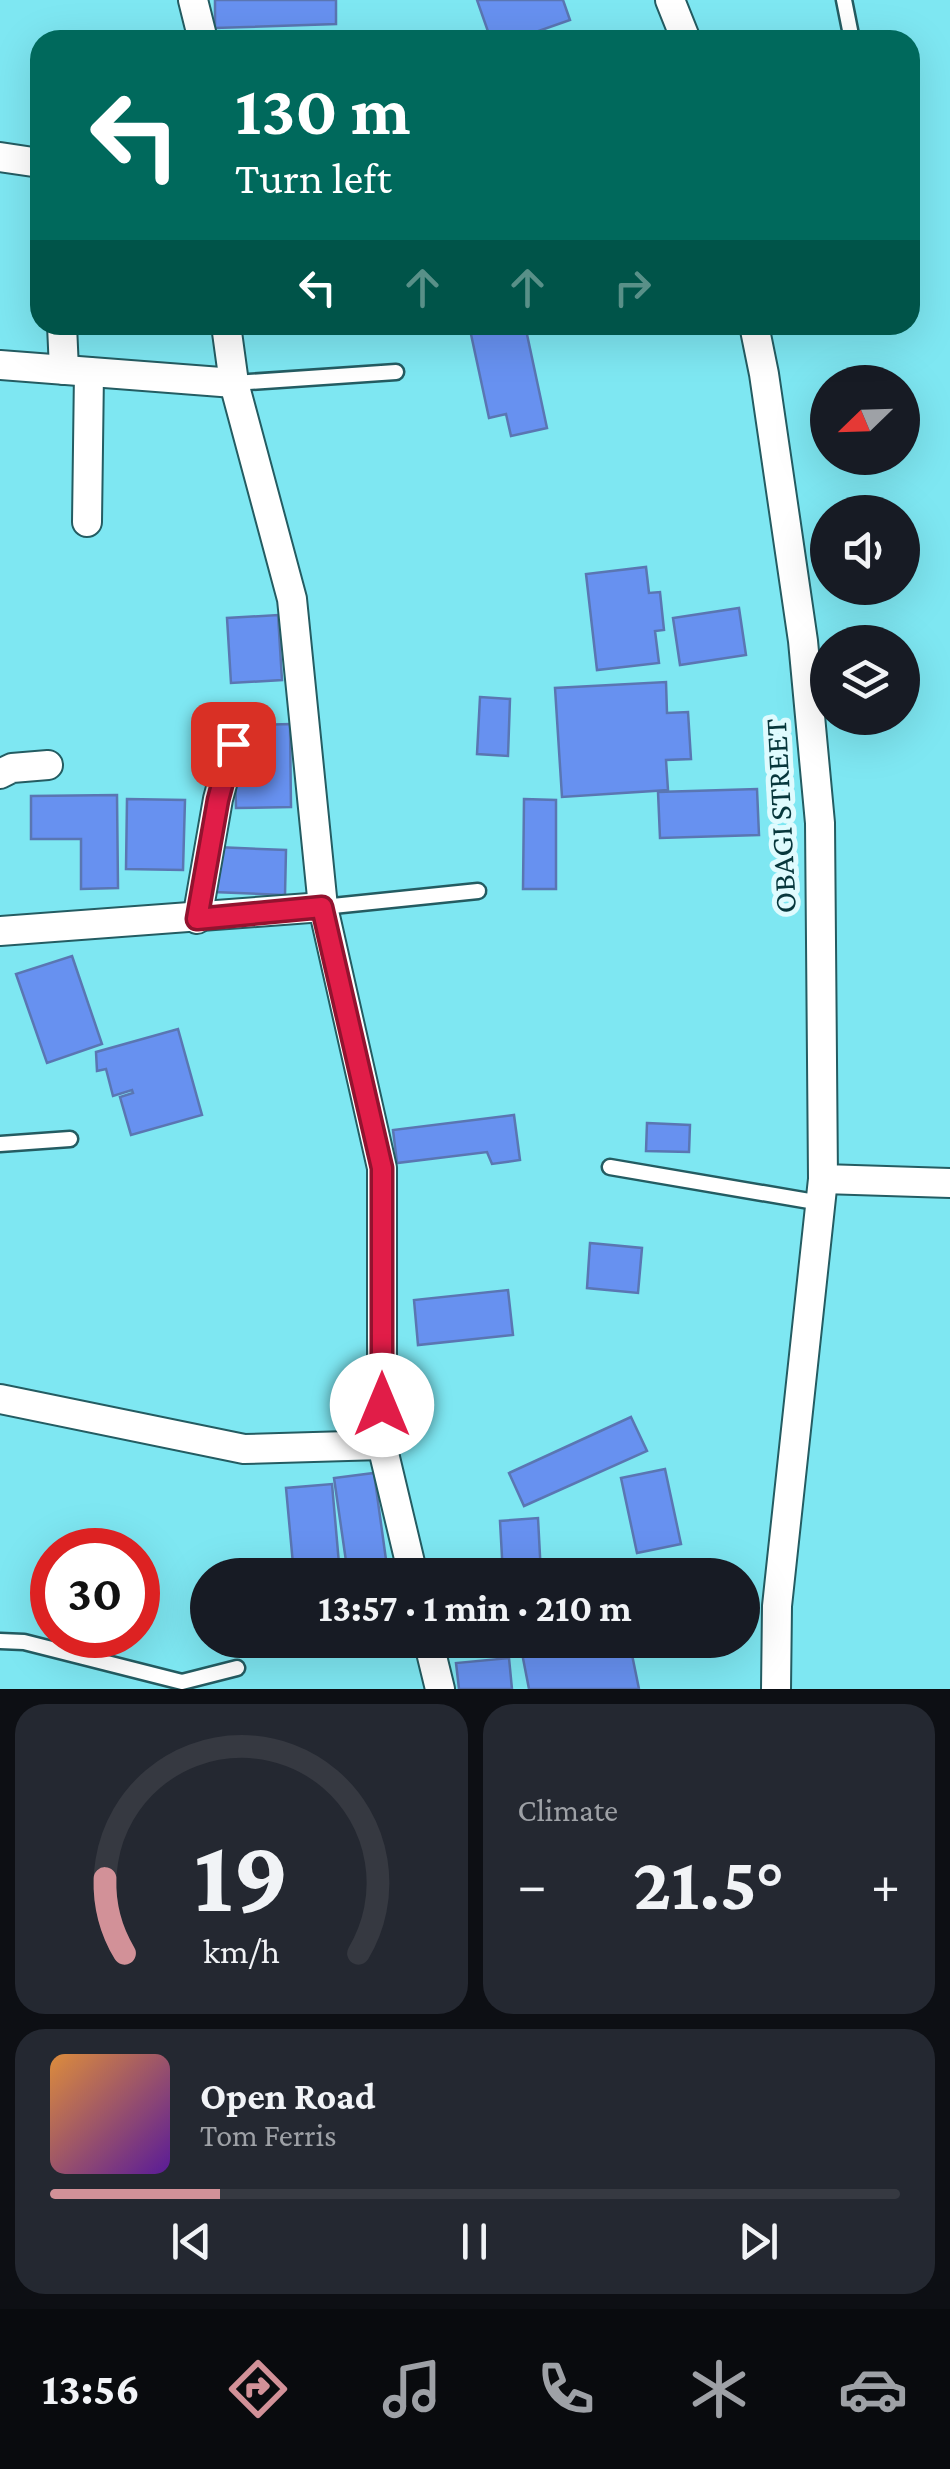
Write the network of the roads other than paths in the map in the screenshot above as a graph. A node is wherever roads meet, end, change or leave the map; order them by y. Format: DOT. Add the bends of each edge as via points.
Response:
graph roads {
  1 [pos="193,0"];
  2 [pos="670,0"];
  3 [pos="844,0"];
  4 [pos="200,30"];
  5 [pos="682,30"];
  6 [pos="850,30"];
  7 [pos="0,157"];
  8 [pos="30,162"];
  9 [pos="65,335"];
  10 [pos="227,335"];
  11 [pos="756,335"];
  12 [pos="0,365"];
  13 [pos="76,371"];
  14 [pos="396,372"];
  15 [pos="234,383"];
  16 [pos="87,522"];
  17 [pos="233,744"];
  18 [pos="48,764"];
  19 [pos="0,774"];
  20 [pos="478,891"];
  21 [pos="322,907"];
  22 [pos="197,919"];
  23 [pos="0,931"];
  24 [pos="70,1140"];
  25 [pos="0,1144"];
  26 [pos="610,1167"];
  27 [pos="950,1183"];
  28 [pos="822,1191"];
  29 [pos="0,1398"];
  30 [pos="382,1445"];
  31 [pos="409,1558"];
  32 [pos="0,1641"];
  33 [pos="432,1658"];
  34 [pos="237,1668"];
  35 [pos="440,1689"];
  36 [pos="776,1689"];
  1 -- 4 [label="street"];
  2 -- 5 [label="street"];
  3 -- 6 [label="lane"];
  7 -- 8 [label="street"];
  9 -- 13 [label="street"];
  10 -- 15 [label="street"];
  11 -- 28 [label="street, OBAGI STREET" via="802,641 820,823"];
  12 -- 13 [label="street"];
  13 -- 15 [label="street"];
  13 -- 16 [label="street"];
  14 -- 15 [label="lane"];
  15 -- 21 [label="street" via="292,598"];
  17 -- 22 [label="street"];
  18 -- 19 [label="street"];
  20 -- 21 [label="lane"];
  21 -- 22 [label="street"];
  21 -- 30 [label="street" via="382,1168"];
  22 -- 23 [label="street"];
  24 -- 25 [label="lane"];
  26 -- 28 [label="lane"];
  27 -- 28 [label="street"];
  28 -- 36 [label="street, OBAGI STREET" via="777,1606"];
  29 -- 30 [label="street" via="244,1450"];
  30 -- 31 [label="street"];
  32 -- 34 [label="lane" via="182,1682"];
  33 -- 35 [label="street"];
}
